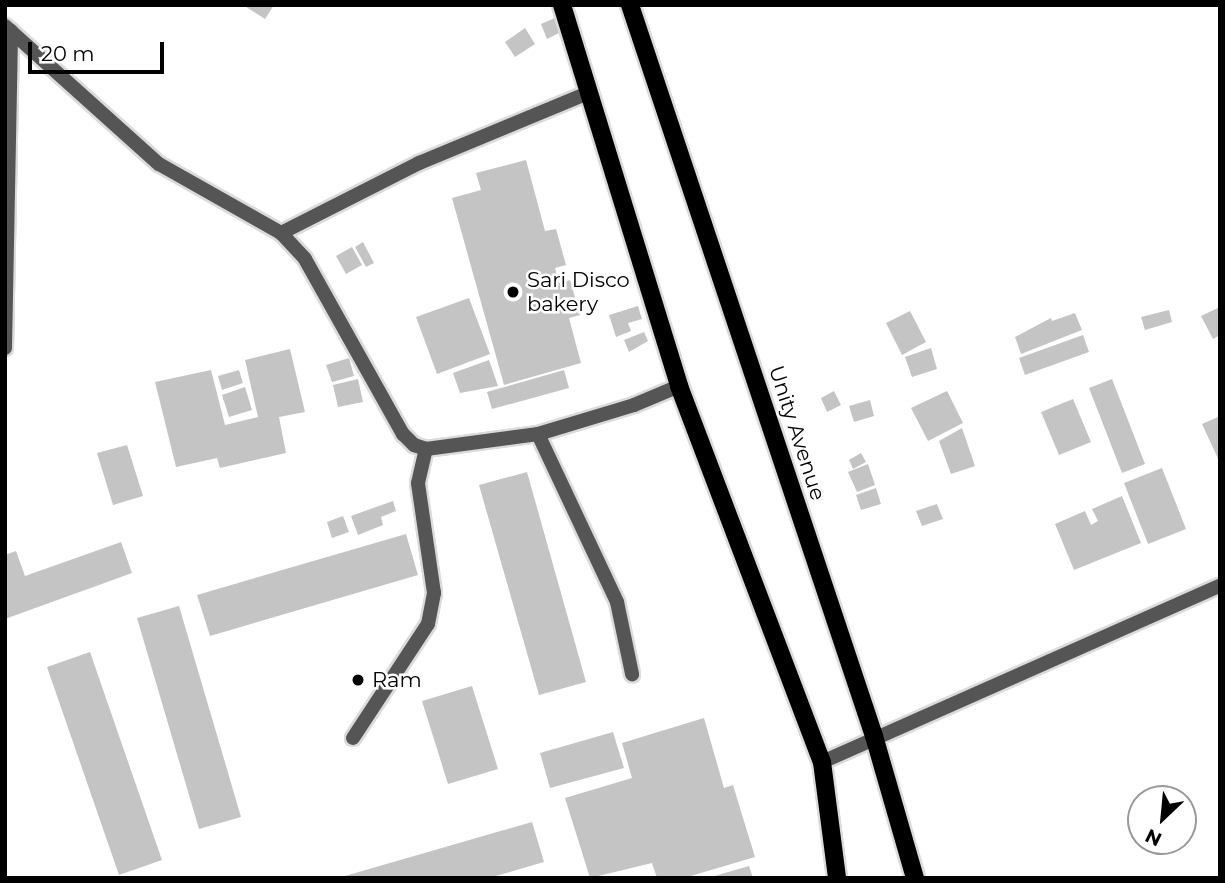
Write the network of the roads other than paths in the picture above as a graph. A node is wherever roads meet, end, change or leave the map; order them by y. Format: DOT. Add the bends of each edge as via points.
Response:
graph roads {
  1 [pos="562,5"];
  2 [pos="629,5"];
  3 [pos="8,29"];
  4 [pos="588,93"];
  5 [pos="6,154"];
  6 [pos="281,233"];
  7 [pos="5,348"];
  8 [pos="679,386"];
  9 [pos="538,434"];
  10 [pos="426,449"];
  11 [pos="1220,586"];
  12 [pos="632,674"];
  13 [pos="874,736"];
  14 [pos="352,738"];
  15 [pos="822,762"];
  16 [pos="837,878"];
  17 [pos="915,878"];
  1 -- 4 [label="main road"];
  2 -- 13 [label="main road, Unity Avenue"];
  3 -- 5 [label="street"];
  3 -- 6 [label="street" via="159,163"];
  4 -- 6 [label="street" via="419,163"];
  4 -- 8 [label="main road"];
  5 -- 7 [label="street"];
  6 -- 10 [label="street" via="305,259 403,434"];
  8 -- 9 [label="street"];
  8 -- 15 [label="main road"];
  9 -- 10 [label="street"];
  9 -- 12 [label="street" via="617,602"];
  10 -- 14 [label="street" via="418,483 434,593 428,624"];
  11 -- 13 [label="street"];
  13 -- 15 [label="street"];
  13 -- 17 [label="main road, Unity Avenue"];
  15 -- 16 [label="main road"];
}
